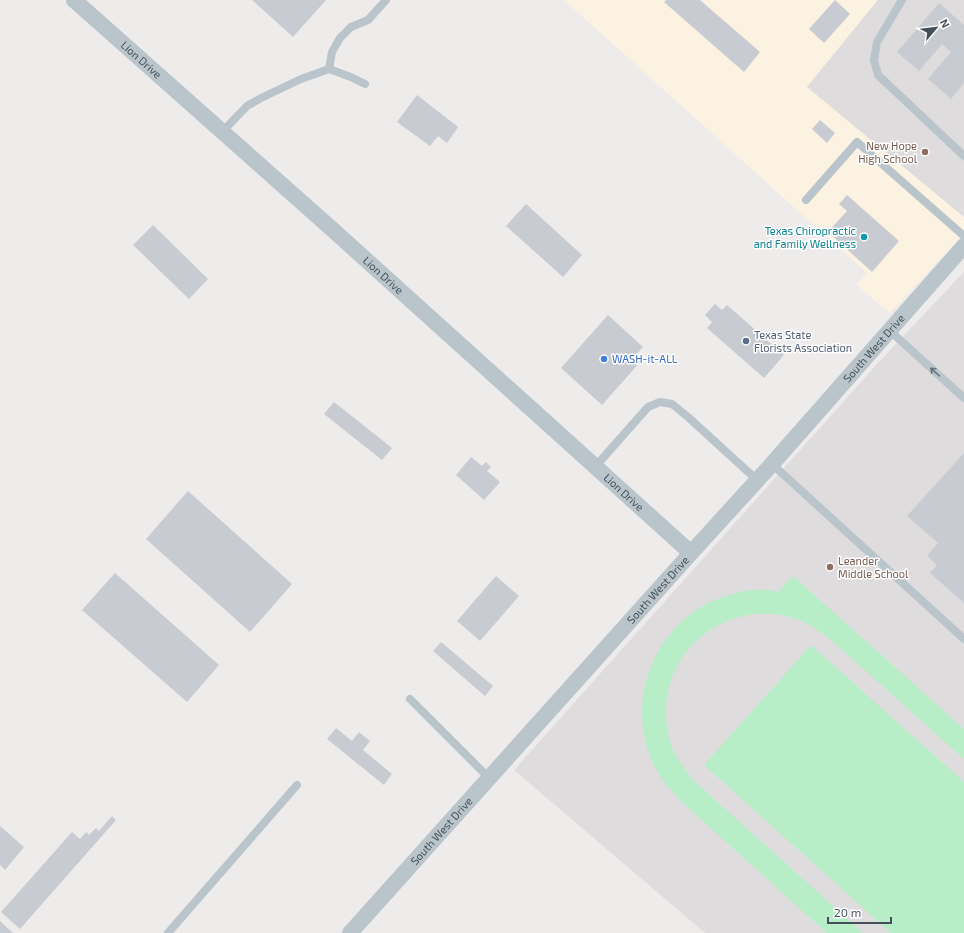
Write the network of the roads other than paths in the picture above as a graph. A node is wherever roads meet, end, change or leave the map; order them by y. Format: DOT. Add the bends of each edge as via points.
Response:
graph roads {
  1 [pos="74,0"];
  2 [pos="386,0"];
  3 [pos="902,0"];
  4 [pos="329,69"];
  5 [pos="365,84"];
  6 [pos="222,132"];
  7 [pos="964,156"];
  8 [pos="806,200"];
  9 [pos="964,236"];
  10 [pos="964,246"];
  11 [pos="889,330"];
  12 [pos="964,398"];
  13 [pos="772,464"];
  14 [pos="595,467"];
  15 [pos="756,480"];
  16 [pos="691,553"];
  17 [pos="964,639"];
  18 [pos="410,699"];
  19 [pos="489,778"];
  20 [pos="297,785"];
  21 [pos="168,933"];
  22 [pos="350,933"];
  1 -- 6 [label="street, Lion Drive"];
  2 -- 4 [label="lane" via="368,20 351,27 340,38 332,52"];
  3 -- 7 [label="lane" via="877,42 874,60 878,75"];
  4 -- 5 [label="lane"];
  4 -- 6 [label="lane" via="261,98 248,106"];
  6 -- 14 [label="street, Lion Drive"];
  8 -- 9 [label="lane" via="857,142"];
  10 -- 11 [label="street, South West Drive"];
  12 -- 11 [label="lane, one-way"];
  11 -- 13 [label="street, South West Drive"];
  13 -- 15 [label="street, South West Drive"];
  13 -- 17 [label="lane"];
  14 -- 15 [label="lane" via="648,407 660,402 672,404 677,408"];
  14 -- 16 [label="street, Lion Drive"];
  15 -- 16 [label="street, South West Drive"];
  16 -- 19 [label="street, South West Drive"];
  18 -- 19 [label="lane"];
  19 -- 22 [label="street, South West Drive"];
  20 -- 21 [label="lane"];
}
